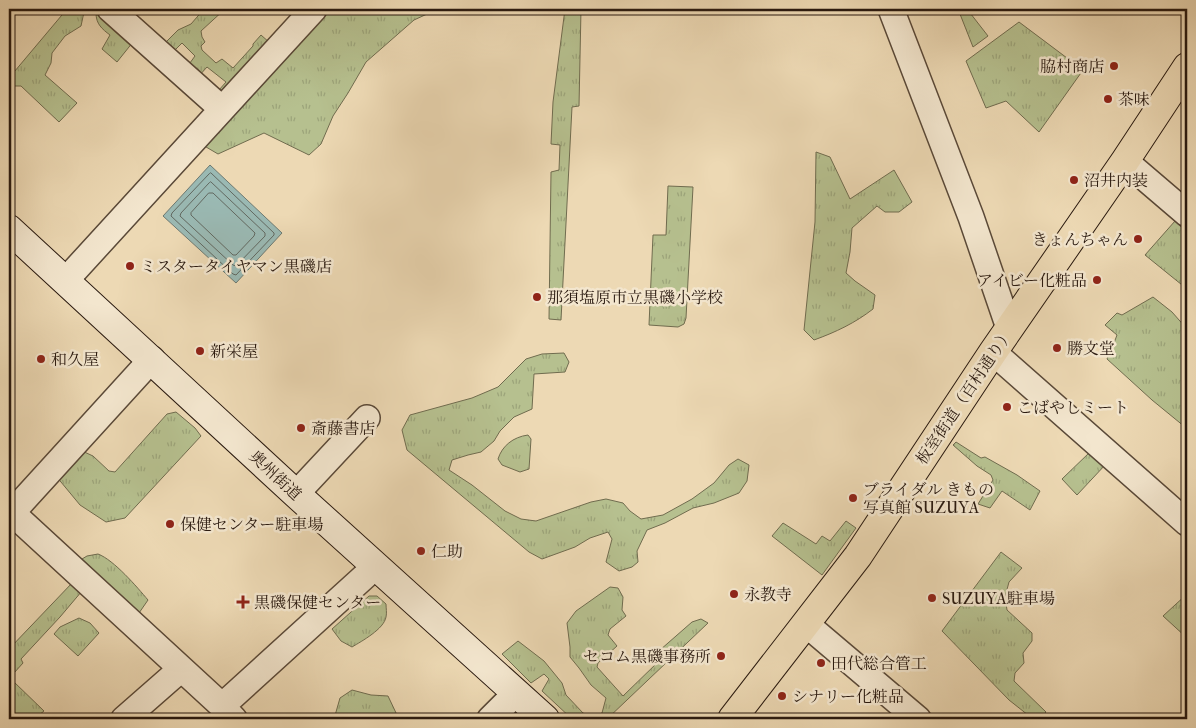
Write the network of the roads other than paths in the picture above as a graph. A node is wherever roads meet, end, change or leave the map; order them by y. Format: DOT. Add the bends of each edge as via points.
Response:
graph roads {
  1 [pos="110,9"];
  2 [pos="314,9"];
  3 [pos="892,9"];
  4 [pos="1187,67"];
  5 [pos="222,109"];
  6 [pos="1125,161"];
  7 [pos="1187,214"];
  8 [pos="9,229"];
  9 [pos="65,281"];
  10 [pos="1009,328"];
  11 [pos="993,352"];
  12 [pos="152,359"];
  13 [pos="367,418"];
  14 [pos="296,494"];
  15 [pos="10,513"];
  16 [pos="1187,523"];
  17 [pos="376,566"];
  18 [pos="806,624"];
  19 [pos="181,669"];
  20 [pos="516,693"];
  21 [pos="228,713"];
  22 [pos="124,719"];
  23 [pos="490,719"];
  24 [pos="545,719"];
  25 [pos="732,719"];
  26 [pos="918,719"];
  1 -- 5 [label="street"];
  2 -- 5 [label="street"];
  3 -- 10 [label="street" via="968,208"];
  4 -- 6 [label="main road, 板室街道（百村通り）"];
  5 -- 9 [label="street"];
  6 -- 7 [label="street"];
  6 -- 10 [label="main road, 板室街道（百村通り）"];
  8 -- 9 [label="main road, 奥州街道"];
  9 -- 12 [label="main road, 奥州街道"];
  10 -- 11 [label="main road, 板室街道（百村通り）"];
  11 -- 16 [label="street"];
  11 -- 18 [label="main road, 板室街道（百村通り）" via="858,556"];
  12 -- 14 [label="main road, 奥州街道"];
  12 -- 15 [label="street"];
  13 -- 14 [label="street"];
  14 -- 17 [label="main road, 奥州街道"];
  15 -- 19 [label="street"];
  17 -- 20 [label="main road, 奥州街道"];
  17 -- 21 [label="street"];
  18 -- 25 [label="main road, 板室街道（百村通り）"];
  18 -- 26 [label="street"];
  19 -- 21 [label="street"];
  19 -- 22 [label="street"];
  20 -- 23 [label="street"];
  20 -- 24 [label="main road, 奥州街道"];
}
